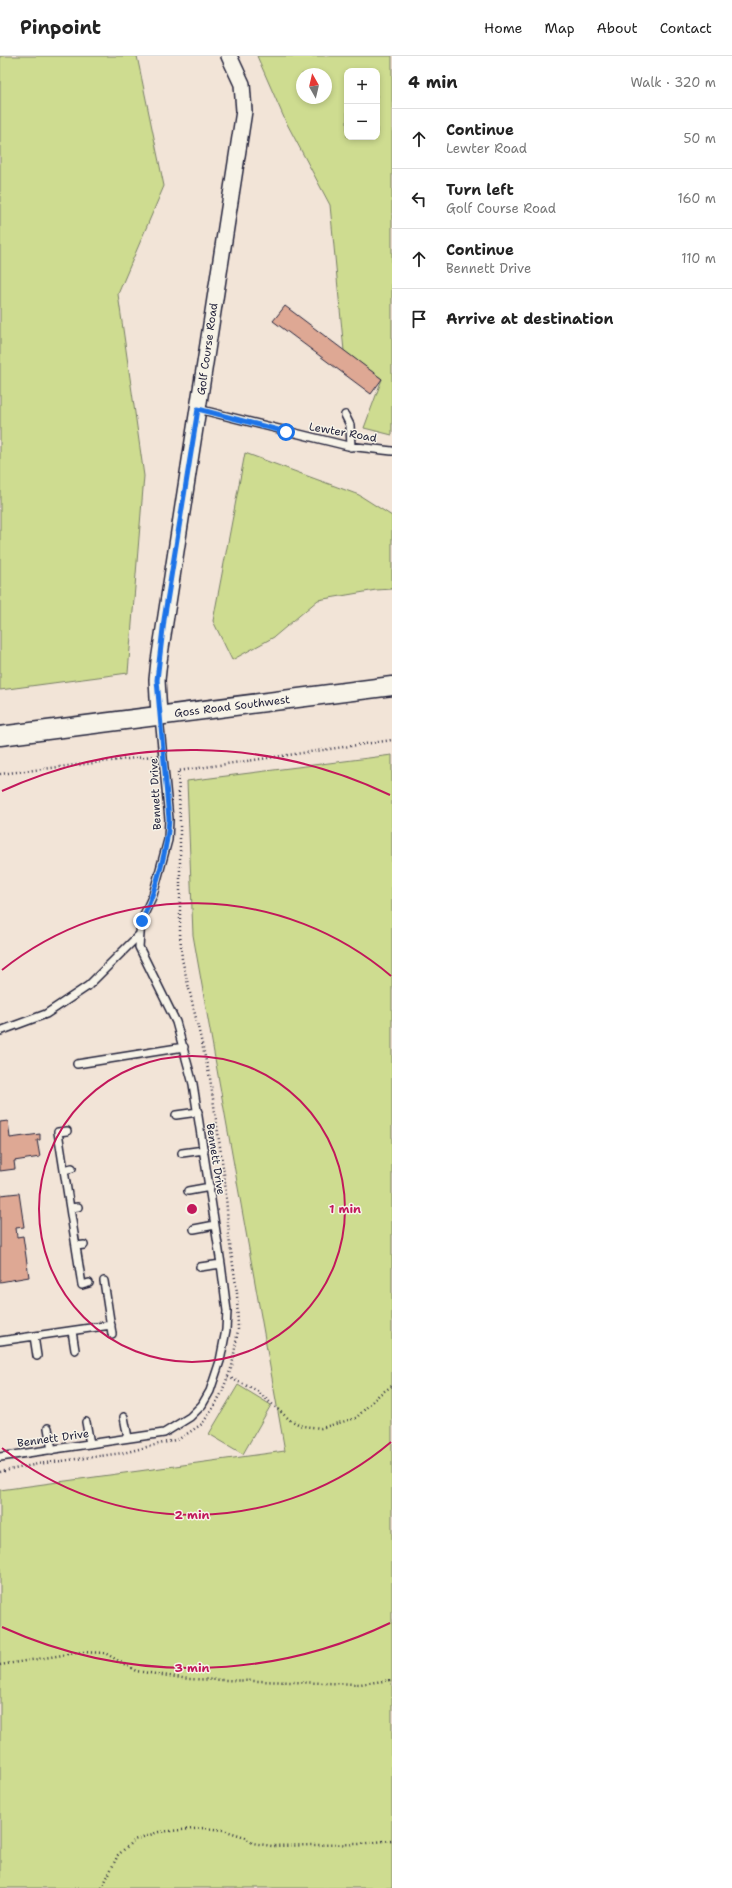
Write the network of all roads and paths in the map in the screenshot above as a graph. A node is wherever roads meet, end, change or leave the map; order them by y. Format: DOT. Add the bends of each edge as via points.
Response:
graph roads {
  1 [pos="229,56"];
  2 [pos="198,409"];
  3 [pos="345,415"];
  4 [pos="350,447"];
  5 [pos="392,452"];
  6 [pos="392,686"];
  7 [pos="159,715"];
  8 [pos="0,736"];
  9 [pos="164,754"];
  10 [pos="0,774"];
  11 [pos="139,935"];
  12 [pos="0,1031"];
  13 [pos="184,1047"];
  14 [pos="77,1064"];
  15 [pos="198,1112"];
  16 [pos="176,1115"];
  17 [pos="67,1131"];
  18 [pos="204,1150"];
  19 [pos="182,1153"];
  20 [pos="72,1168"];
  21 [pos="64,1170"];
  22 [pos="210,1187"];
  23 [pos="188,1190"];
  24 [pos="78,1207"];
  25 [pos="70,1208"];
  26 [pos="216,1225"];
  27 [pos="194,1229"];
  28 [pos="84,1245"];
  29 [pos="76,1246"];
  30 [pos="221,1264"];
  31 [pos="200,1267"];
  32 [pos="104,1281"];
  33 [pos="89,1283"];
  34 [pos="110,1325"];
  35 [pos="72,1331"];
  36 [pos="112,1334"];
  37 [pos="34,1336"];
  38 [pos="0,1341"];
  39 [pos="75,1350"];
  40 [pos="37,1356"];
  41 [pos="228,1377"];
  42 [pos="392,1386"];
  43 [pos="124,1417"];
  44 [pos="86,1422"];
  45 [pos="48,1428"];
  46 [pos="128,1438"];
  47 [pos="90,1444"];
  48 [pos="52,1450"];
  49 [pos="0,1457"];
  50 [pos="0,1664"];
  51 [pos="392,1680"];
  52 [pos="392,1840"];
  53 [pos="102,1888"];
  1 -- 2 [label="street, Golf Course Road" via="242,84 244,111"];
  2 -- 4 [label="lane, Lewter Road"];
  2 -- 7 [label="street, Golf Course Road" via="158,661"];
  3 -- 4 [label="lane" via="350,425"];
  4 -- 5 [label="lane, Lewter Road"];
  6 -- 7 [label="street, Goss Road Southwest"];
  7 -- 8 [label="street, Goss Road Southwest"];
  7 -- 9 [label="lane, Bennett Drive"];
  9 -- 10 [label="path"];
  9 -- 11 [label="lane, Bennett Drive" via="168,840 157,883"];
  11 -- 12 [label="lane" via="88,986 46,1014"];
  11 -- 13 [label="lane, Bennett Drive" via="139,948 176,1022"];
  13 -- 14 [label="lane"];
  13 -- 15 [label="lane, Bennett Drive"];
  15 -- 16 [label="lane"];
  15 -- 18 [label="lane, Bennett Drive"];
  17 -- 21 [label="lane" via="58,1132"];
  18 -- 19 [label="lane"];
  18 -- 22 [label="lane, Bennett Drive"];
  20 -- 21 [label="lane"];
  21 -- 25 [label="lane"];
  22 -- 23 [label="lane"];
  22 -- 26 [label="lane, Bennett Drive"];
  24 -- 25 [label="lane"];
  25 -- 29 [label="lane"];
  26 -- 27 [label="lane"];
  26 -- 30 [label="lane, Bennett Drive"];
  28 -- 29 [label="lane"];
  29 -- 33 [label="lane" via="82,1284"];
  30 -- 31 [label="lane"];
  30 -- 46 [label="lane, Bennett Drive" via="227,1311 226,1330 220,1361 210,1391 202,1405 190,1417 164,1433"];
  32 -- 34 [label="lane"];
  34 -- 35 [label="lane"];
  34 -- 36 [label="lane"];
  35 -- 37 [label="lane"];
  35 -- 39 [label="lane"];
  37 -- 38 [label="lane"];
  37 -- 40 [label="lane"];
  41 -- 42 [label="path" via="256,1390 290,1420 302,1426 320,1428 356,1418"];
  43 -- 46 [label="lane"];
  44 -- 47 [label="lane"];
  45 -- 48 [label="lane"];
  46 -- 47 [label="lane, Bennett Drive"];
  47 -- 48 [label="lane, Bennett Drive"];
  48 -- 49 [label="lane, Bennett Drive"];
  50 -- 51 [label="path" via="82,1652 105,1653 136,1671 189,1679 360,1684"];
  52 -- 53 [label="path" via="359,1844 272,1846 252,1843 223,1830 204,1828 159,1832 134,1840 118,1855"];
}
